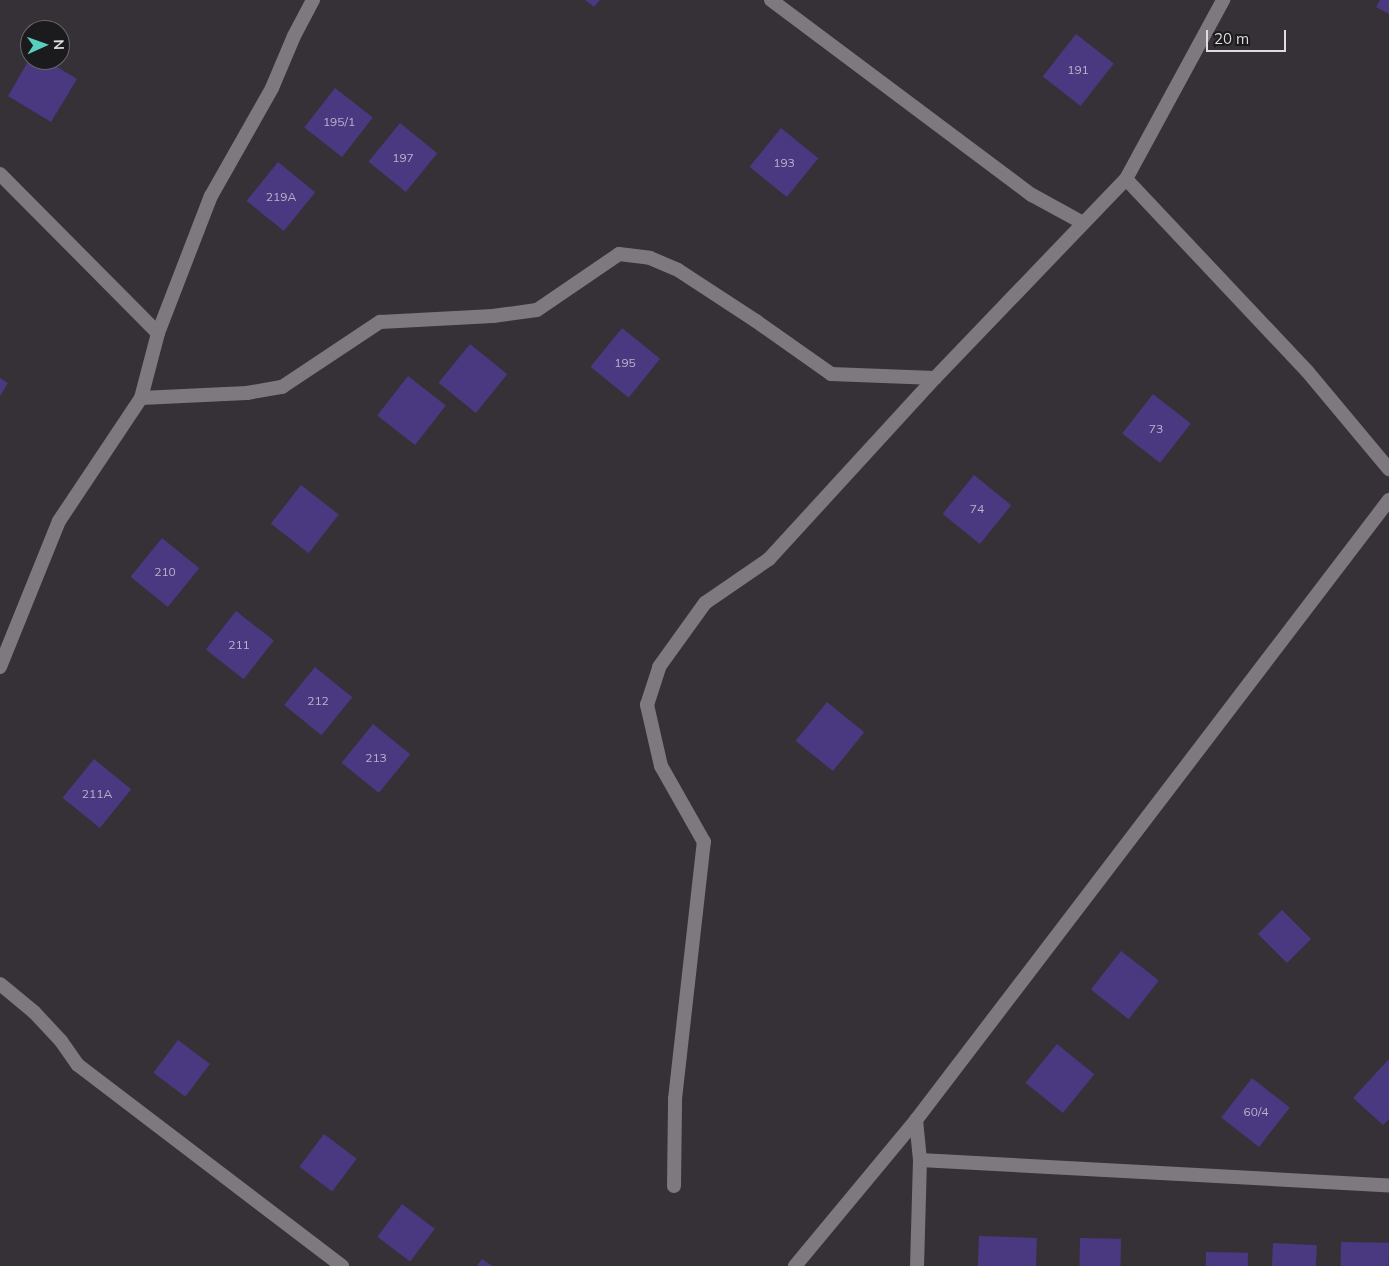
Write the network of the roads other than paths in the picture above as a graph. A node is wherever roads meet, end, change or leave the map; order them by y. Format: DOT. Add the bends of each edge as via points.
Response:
graph roads {
  1 [pos="312,0"];
  2 [pos="771,0"];
  3 [pos="1223,0"];
  4 [pos="0,174"];
  5 [pos="1126,179"];
  6 [pos="1082,223"];
  7 [pos="158,333"];
  8 [pos="935,378"];
  9 [pos="140,398"];
  10 [pos="1389,469"];
  11 [pos="1389,500"];
  12 [pos="0,667"];
  13 [pos="0,984"];
  14 [pos="916,1120"];
  15 [pos="920,1160"];
  16 [pos="1389,1185"];
  17 [pos="674,1186"];
  18 [pos="342,1266"];
  19 [pos="796,1266"];
  20 [pos="917,1266"];
  1 -- 7 [label="lane" via="272,88 211,196"];
  2 -- 6 [label="lane" via="1032,195"];
  3 -- 5 [label="lane"];
  4 -- 7 [label="lane"];
  5 -- 6 [label="lane"];
  5 -- 10 [label="lane" via="1307,372"];
  6 -- 8 [label="lane"];
  7 -- 9 [label="lane"];
  8 -- 9 [label="lane" via="831,374 678,270 650,258 619,254 537,310 493,316 380,322 282,387 247,393"];
  8 -- 17 [label="lane" via="769,558 705,603 656,674 647,705 661,766 704,842 675,1099"];
  9 -- 12 [label="lane" via="59,521"];
  11 -- 14 [label="lane"];
  13 -- 18 [label="lane" via="34,1012 78,1064"];
  14 -- 15 [label="lane"];
  14 -- 19 [label="lane"];
  15 -- 16 [label="lane"];
  15 -- 20 [label="lane"];
}
